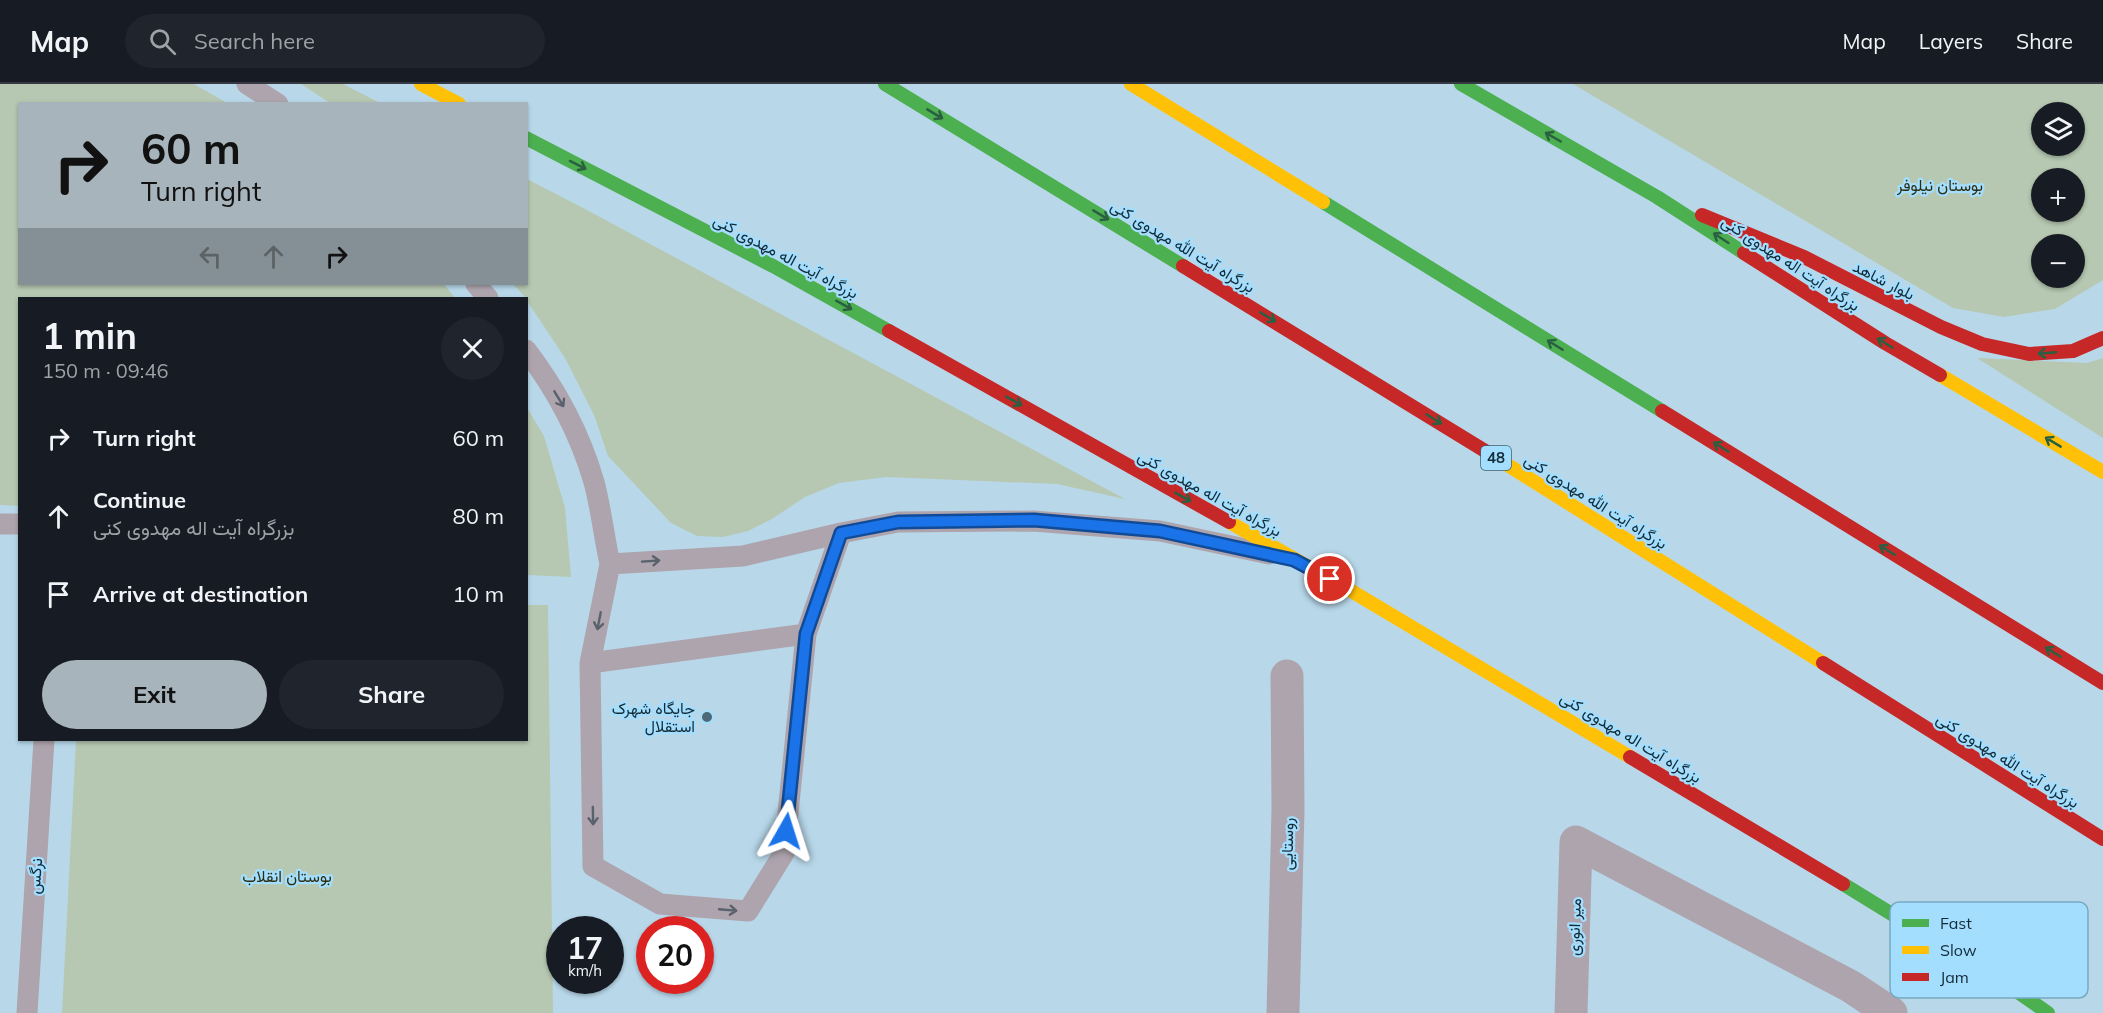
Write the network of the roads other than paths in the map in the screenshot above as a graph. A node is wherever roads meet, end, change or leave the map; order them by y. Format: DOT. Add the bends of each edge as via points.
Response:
graph roads {
  1 [pos="247,84"];
  2 [pos="421,84"];
  3 [pos="885,84"];
  4 [pos="1131,84"];
  5 [pos="1461,84"];
  6 [pos="275,102"];
  7 [pos="455,102"];
  8 [pos="528,139"];
  9 [pos="1656,197"];
  10 [pos="477,285"];
  11 [pos="487,297"];
  12 [pos="2103,339"];
  13 [pos="528,352"];
  14 [pos="2103,472"];
  15 [pos="0,524"];
  16 [pos="18,524"];
  17 [pos="841,533"];
  18 [pos="1294,560"];
  19 [pos="610,564"];
  20 [pos="806,634"];
  21 [pos="591,663"];
  22 [pos="1287,676"];
  23 [pos="2103,683"];
  24 [pos="44,741"];
  25 [pos="2103,839"];
  26 [pos="1890,912"];
  27 [pos="2026,998"];
  28 [pos="1850,1000"];
  29 [pos="27,1013"];
  30 [pos="1283,1013"];
  31 [pos="1571,1013"];
  32 [pos="1891,1013"];
  33 [pos="2048,1013"];
  1 -- 6 [label="lane"];
  2 -- 7 [label="main road"];
  3 -- 25 [label="main road, بزرگراه آیت الله مهدوی کنی / 48, one-way" via="1423,412"];
  23 -- 4 [label="main road, one-way"];
  9 -- 5 [label="main road, بزرگراه آیت اله مهدوی کنی, one-way"];
  8 -- 18 [label="main road, بزرگراه آیت اله مهدوی کنی, one-way" via="773,266"];
  12 -- 9 [label="main road, بلوار شاهد, one-way" via="2073,351 2029,354 1982,344 1804,257"];
  14 -- 9 [label="main road, بزرگراه آیت اله مهدوی کنی, one-way" via="1885,343"];
  10 -- 11 [label="lane"];
  13 -- 19 [label="lane, one-way" via="570,417 594,482"];
  15 -- 16 [label="lane"];
  17 -- 18 [label="lane" via="898,522 1034,520 1160,531"];
  19 -- 17 [label="lane, one-way" via="743,556"];
  17 -- 20 [label="lane"];
  18 -- 26 [label="main road, بزرگراه آیت اله مهدوی کنی"];
  19 -- 21 [label="lane, one-way"];
  20 -- 21 [label="lane"];
  21 -- 20 [label="lane, one-way" via="593,866 660,904 748,911 784,853"];
  22 -- 30 [label="street, روستایی"];
  24 -- 29 [label="lane, نرگس"];
  27 -- 33 [label="main road, بزرگراه آیت اله مهدوی کنی"];
  28 -- 31 [label="street, میر انوری" via="1576,842"];
  28 -- 32 [label="street"];
}
